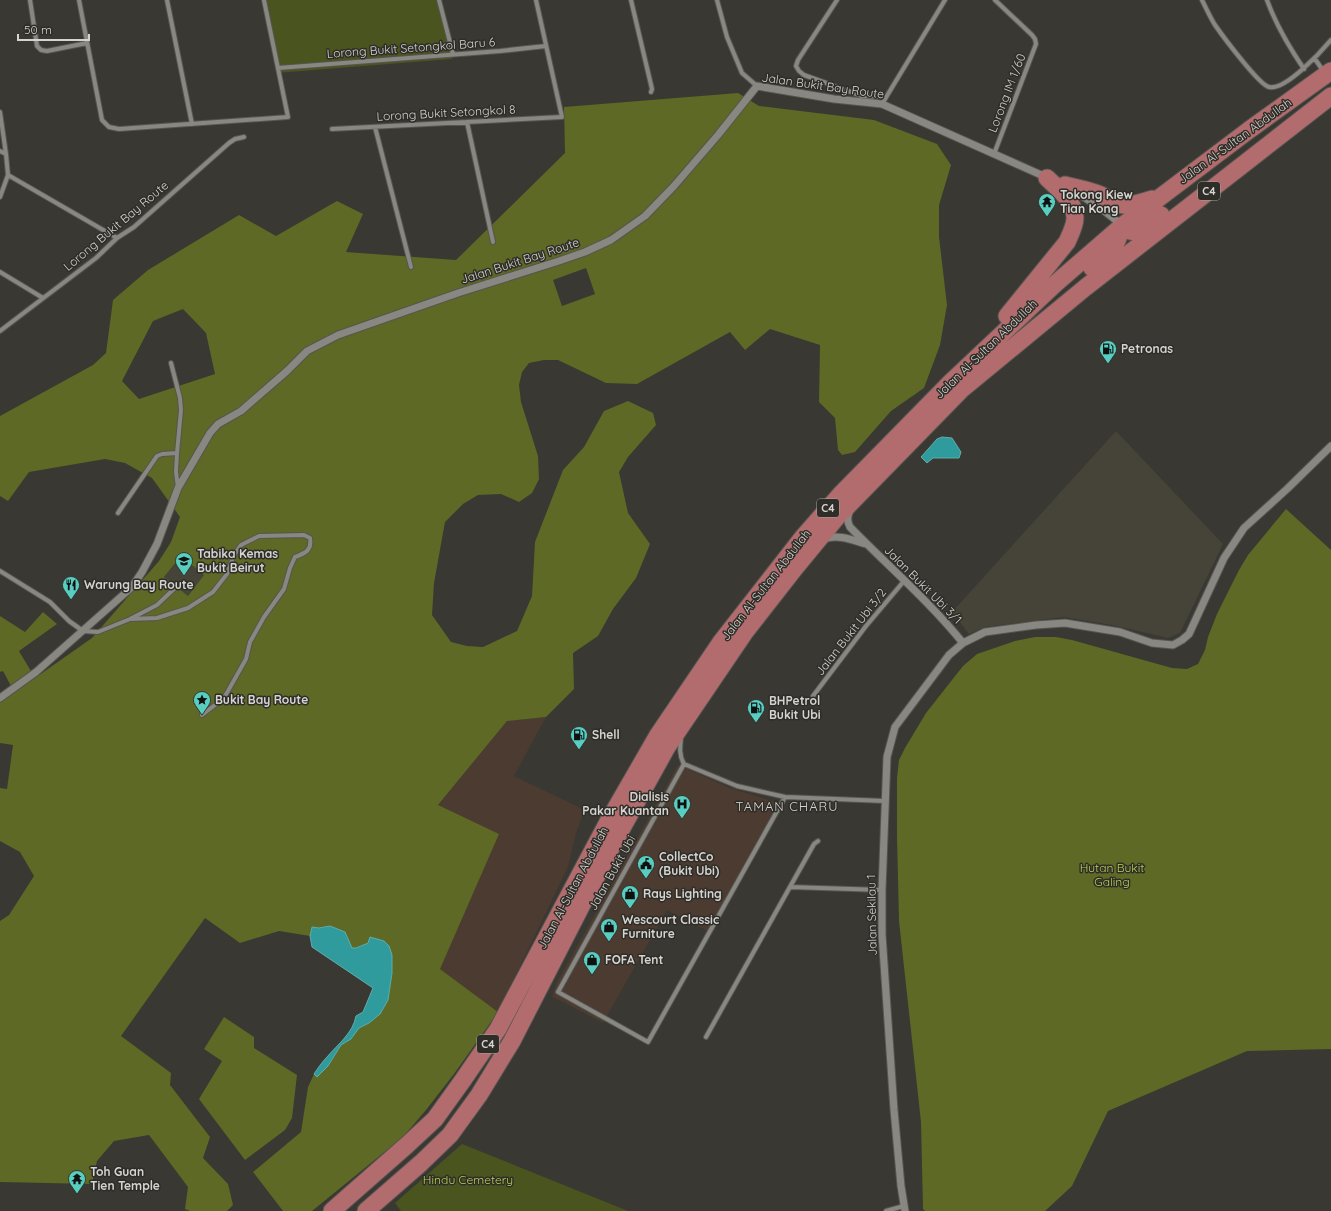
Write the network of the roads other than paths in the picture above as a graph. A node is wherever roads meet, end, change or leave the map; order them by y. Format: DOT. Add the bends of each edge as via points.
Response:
graph roads {
  1 [pos="30,0"];
  2 [pos="79,0"];
  3 [pos="167,0"];
  4 [pos="264,0"];
  5 [pos="439,0"];
  6 [pos="536,0"];
  7 [pos="630,0"];
  8 [pos="717,0"];
  9 [pos="837,0"];
  10 [pos="945,0"];
  11 [pos="995,0"];
  12 [pos="1202,0"];
  13 [pos="1267,0"];
  14 [pos="1331,40"];
  15 [pos="87,44"];
  16 [pos="546,46"];
  17 [pos="453,54"];
  18 [pos="1315,59"];
  19 [pos="278,68"];
  20 [pos="1304,69"];
  21 [pos="1328,73"];
  22 [pos="757,86"];
  23 [pos="651,92"];
  24 [pos="1331,95"];
  25 [pos="886,97"];
  26 [pos="882,104"];
  27 [pos="0,112"];
  28 [pos="467,122"];
  29 [pos="192,124"];
  30 [pos="375,127"];
  31 [pos="332,129"];
  32 [pos="244,137"];
  33 [pos="0,151"];
  34 [pos="6,154"];
  35 [pos="994,154"];
  36 [pos="8,175"];
  37 [pos="1047,178"];
  38 [pos="1065,186"];
  39 [pos="0,196"];
  40 [pos="1161,196"];
  41 [pos="1122,226"];
  42 [pos="117,238"];
  43 [pos="494,242"];
  44 [pos="411,267"];
  45 [pos="0,272"];
  46 [pos="43,298"];
  47 [pos="0,331"];
  48 [pos="171,363"];
  49 [pos="955,387"];
  50 [pos="1331,446"];
  51 [pos="177,453"];
  52 [pos="178,488"];
  53 [pos="852,500"];
  54 [pos="118,513"];
  55 [pos="866,544"];
  56 [pos="811,548"];
  57 [pos="0,571"];
  58 [pos="904,581"];
  59 [pos="175,588"];
  60 [pos="130,619"];
  61 [pos="83,631"];
  62 [pos="963,642"];
  63 [pos="813,696"];
  64 [pos="0,698"];
  65 [pos="202,715"];
  66 [pos="689,716"];
  67 [pos="684,764"];
  68 [pos="785,797"];
  69 [pos="885,801"];
  70 [pos="818,841"];
  71 [pos="790,886"];
  72 [pos="882,890"];
  73 [pos="706,1037"];
  74 [pos="905,1208"];
  75 [pos="332,1211"];
  76 [pos="366,1211"];
  77 [pos="886,1211"];
  1 -- 15 [label="street" via="37,46 41,50"];
  2 -- 15 [label="street"];
  3 -- 29 [label="street"];
  4 -- 19 [label="street"];
  5 -- 17 [label="street"];
  6 -- 16 [label="street"];
  7 -- 23 [label="street"];
  8 -- 22 [label="street" via="727,37 742,73"];
  9 -- 25 [label="street" via="796,66 804,75 862,96"];
  10 -- 25 [label="street"];
  11 -- 35 [label="street, Lorong IM 1/60" via="1035,39 1034,50"];
  12 -- 20 [label="street" via="1214,24 1263,84 1269,87 1277,86"];
  13 -- 20 [label="street" via="1285,41"];
  14 -- 18 [label="street"];
  15 -- 29 [label="street" via="102,120 109,127 119,129"];
  16 -- 17 [label="street, Lorong Bukit Setongkol Baru 6"];
  16 -- 28 [label="street, Lorong Bukit Setongkol 8" via="562,117"];
  17 -- 19 [label="street, Lorong Bukit Setongkol Baru 6"];
  18 -- 20 [label="street"];
  18 -- 21 [label="street"];
  19 -- 29 [label="street" via="288,117"];
  21 -- 40 [label="main road, Jalan Al-Sultan Abdullah / C4"];
  22 -- 26 [label="street, Jalan Bukit Bay Route"];
  22 -- 52 [label="street, Jalan Bukit Bay Route" via="674,186 645,216 611,240 585,252 398,313 318,344 241,411 218,424 202,445"];
  24 -- 41 [label="main road" via="1287,121 1246,150 1147,226 1136,232"];
  24 -- 49 [label="main road, Jalan Al-Sultan Abdullah / C4"];
  25 -- 26 [label="street"];
  26 -- 35 [label="street, Jalan Bukit Bay Route"];
  27 -- 34 [label="street"];
  28 -- 30 [label="street, Lorong Bukit Setongkol 8"];
  28 -- 43 [label="street"];
  30 -- 31 [label="street, Lorong Bukit Setongkol 8"];
  30 -- 44 [label="street"];
  32 -- 42 [label="street, Lorong Bukit Bay Route" via="228,143 134,227"];
  33 -- 34 [label="street"];
  34 -- 36 [label="street"];
  35 -- 37 [label="street, Jalan Bukit Bay Route"];
  36 -- 39 [label="street"];
  36 -- 42 [label="street"];
  37 -- 38 [label="street, Jalan Bukit Bay Route"];
  37 -- 49 [label="main road" via="1072,206 1075,218 1067,242"];
  38 -- 40 [label="main road" via="1086,189 1116,204 1124,205"];
  38 -- 41 [label="street, Jalan Bukit Bay Route" via="1098,206"];
  40 -- 41 [label="main road, Jalan Al-Sultan Abdullah / C4"];
  41 -- 49 [label="main road" via="1113,251"];
  42 -- 46 [label="street, Lorong Bukit Bay Route" via="96,258"];
  45 -- 46 [label="street"];
  46 -- 47 [label="street, Lorong Bukit Bay Route"];
  48 -- 51 [label="street" via="181,410"];
  49 -- 53 [label="main road, Jalan Al-Sultan Abdullah / C4"];
  49 -- 75 [label="main road, Jalan Al-Sultan Abdullah / C4" via="840,495 803,537 721,642 658,735 498,1029 435,1118 407,1146"];
  50 -- 62 [label="street, Jalan Sekilau 1" via="1244,528 1224,558 1189,634 1173,645 1152,643 1120,632 1065,623 985,632"];
  51 -- 52 [label="street"];
  51 -- 54 [label="street" via="157,456"];
  52 -- 61 [label="street, Jalan Bukit Bay Route" via="157,544 142,572 132,587"];
  53 -- 55 [label="street, Jalan Bukit Ubi 3/1" via="848,523"];
  53 -- 56 [label="main road, Jalan Al-Sultan Abdullah / C4"];
  55 -- 56 [label="street" via="842,537 832,537"];
  55 -- 58 [label="street, Jalan Bukit Ubi 3/1"];
  56 -- 66 [label="main road, Jalan Al-Sultan Abdullah / C4" via="745,632"];
  57 -- 61 [label="street" via="50,602"];
  58 -- 62 [label="street, Jalan Bukit Ubi 3/1"];
  58 -- 63 [label="street, Jalan Bukit Ubi 3/2"];
  59 -- 60 [label="street" via="157,605"];
  60 -- 61 [label="street" via="98,632"];
  60 -- 65 [label="street" via="157,618 188,608 213,592 227,574 234,554 241,544 259,536 304,535 310,538 311,545 305,554 295,556 284,589 250,642 246,659 224,698"];
  61 -- 64 [label="street, Jalan Bukit Bay Route" via="36,672"];
  62 -- 69 [label="street, Jalan Sekilau 1" via="949,654 895,727 887,757"];
  66 -- 67 [label="street" via="681,738 680,751"];
  66 -- 76 [label="main road, Jalan Al-Sultan Abdullah / C4" via="664,753 611,848 512,1041 479,1095 450,1135"];
  67 -- 68 [label="street" via="737,786"];
  67 -- 68 [label="street, Jalan Bukit Ubi" via="558,992 648,1042"];
  68 -- 69 [label="street"];
  69 -- 72 [label="street, Jalan Sekilau 1"];
  70 -- 71 [label="street"];
  71 -- 72 [label="street"];
  71 -- 73 [label="street"];
  72 -- 74 [label="street, Jalan Sekilau 1" via="886,1003"];
  74 -- 77 [label="street"];
}
